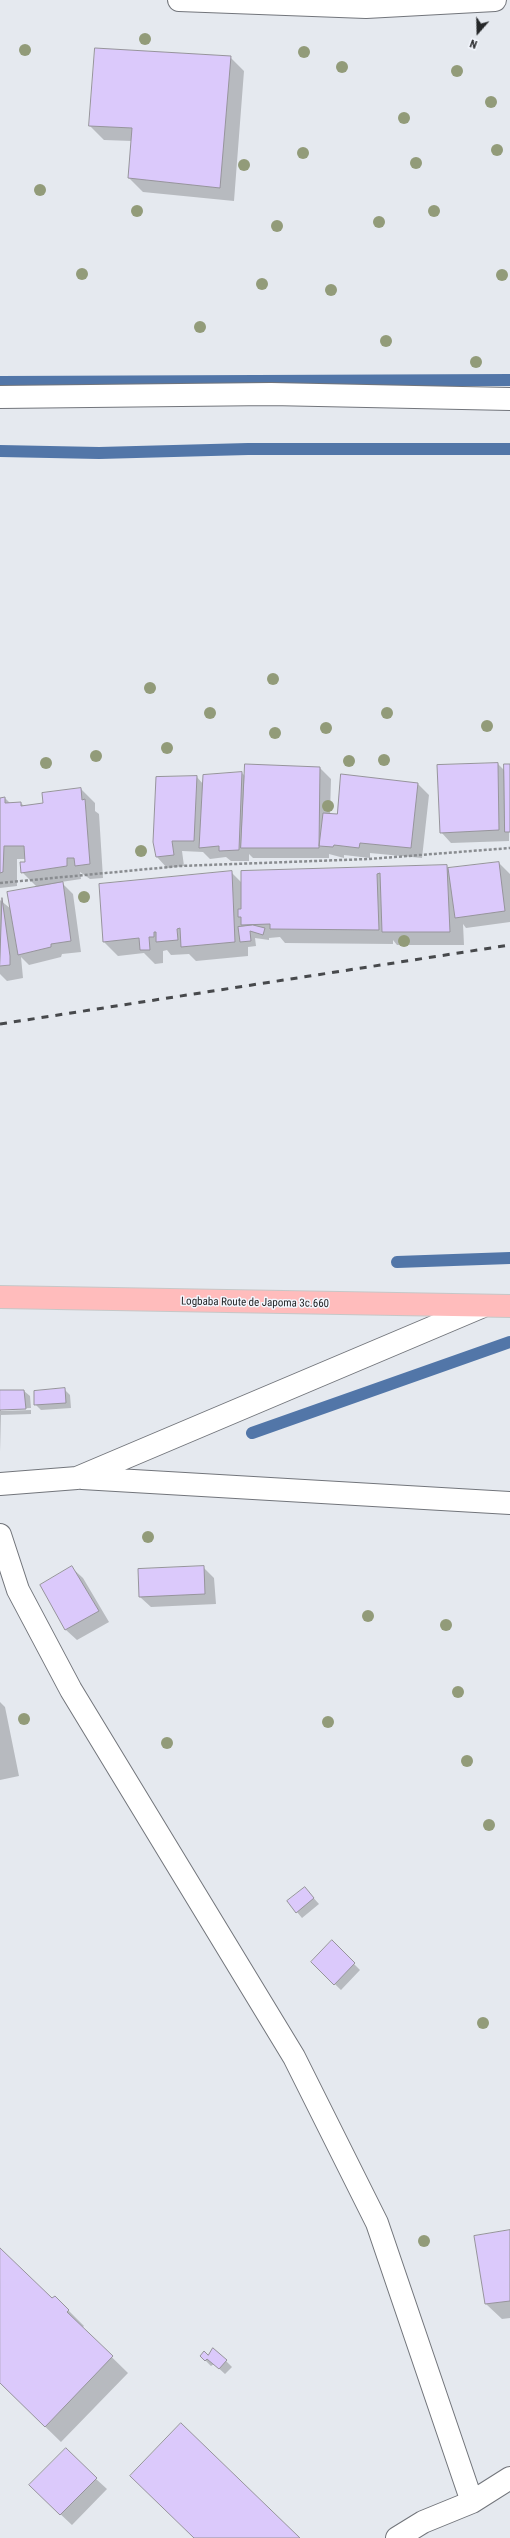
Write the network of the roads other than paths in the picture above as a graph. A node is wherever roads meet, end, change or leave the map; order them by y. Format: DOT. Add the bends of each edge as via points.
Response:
graph roads {
  1 [pos="179,0"];
  2 [pos="495,0"];
  3 [pos="0,397"];
  4 [pos="510,399"];
  5 [pos="0,1297"];
  6 [pos="510,1306"];
  7 [pos="481,1307"];
  8 [pos="77,1478"];
  9 [pos="0,1484"];
  10 [pos="510,1503"];
  11 [pos="0,1535"];
  12 [pos="510,2478"];
  13 [pos="472,2502"];
  14 [pos="397,2538"];
  1 -- 2 [label="street" via="366,7"];
  3 -- 4 [label="street" via="271,394"];
  5 -- 7 [label="main road, Logbaba Route de Japoma 3c.660"];
  6 -- 7 [label="main road, Logbaba Route de Japoma 3c.660"];
  7 -- 8 [label="street"];
  8 -- 9 [label="street"];
  8 -- 10 [label="street"];
  11 -- 13 [label="street" via="18,1590 71,1690 294,2057 377,2223"];
  12 -- 13 [label="street"];
  13 -- 14 [label="street" via="423,2522"];
}
